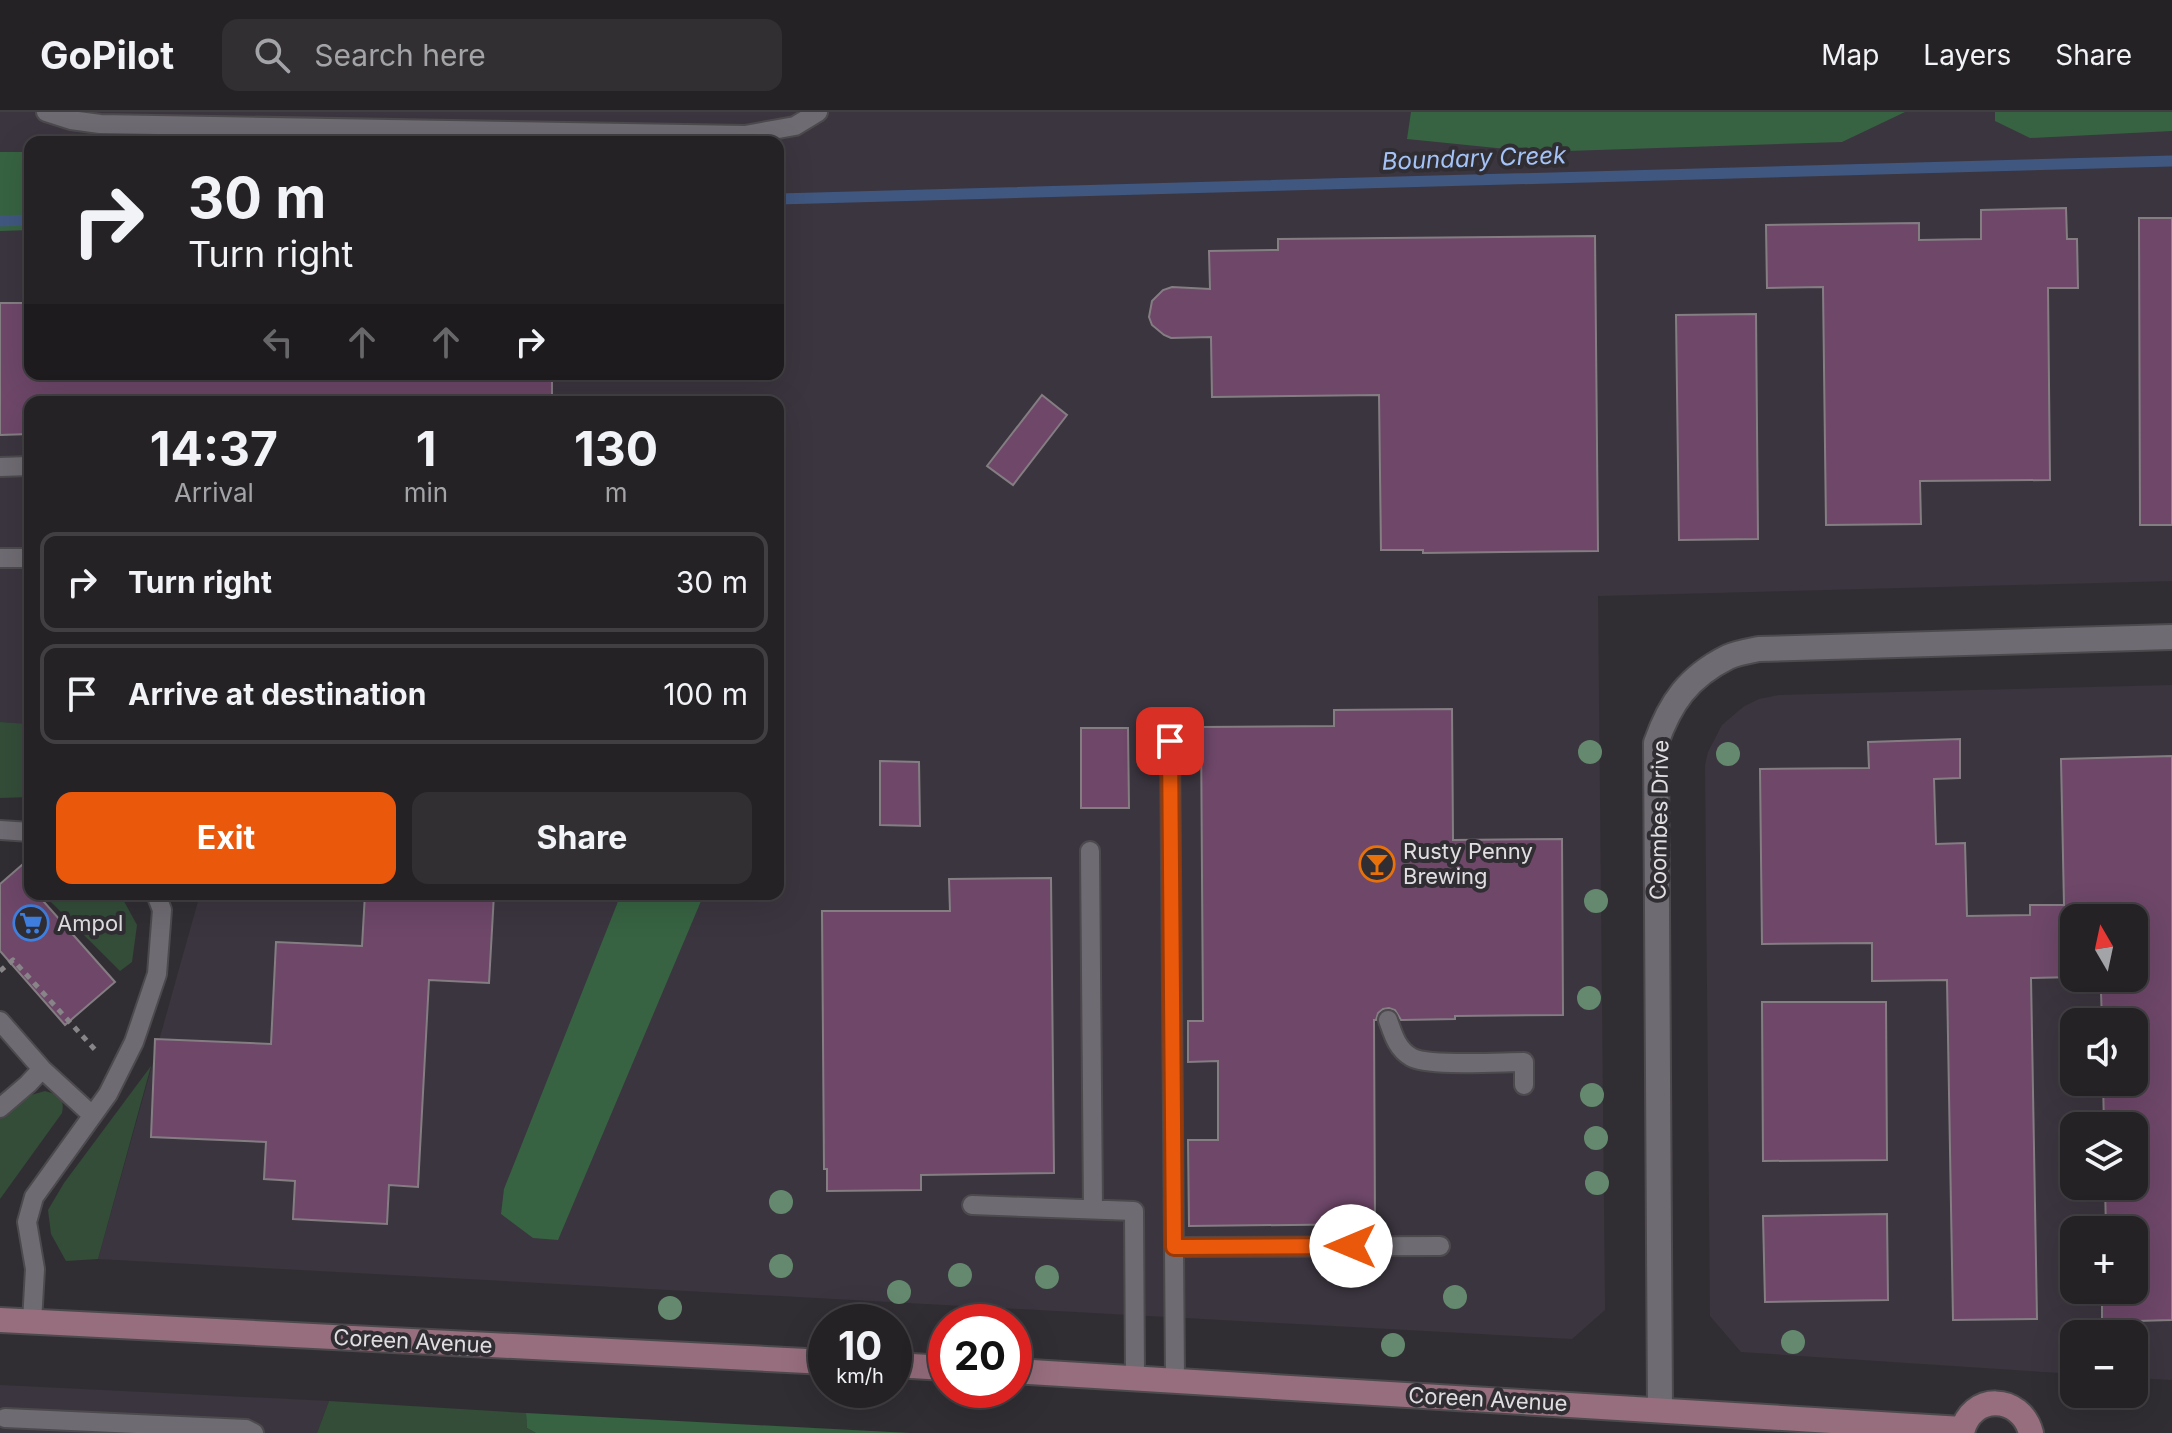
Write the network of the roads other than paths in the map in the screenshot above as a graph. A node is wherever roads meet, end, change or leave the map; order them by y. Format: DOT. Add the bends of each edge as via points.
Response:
graph roads {
  1 [pos="46,112"];
  2 [pos="818,112"];
  3 [pos="24,466"];
  4 [pos="0,467"];
  5 [pos="0,558"];
  6 [pos="24,558"];
  7 [pos="2172,637"];
  8 [pos="1170,741"];
  9 [pos="0,830"];
  10 [pos="24,832"];
  11 [pos="1090,851"];
  12 [pos="158,900"];
  13 [pos="1388,1020"];
  14 [pos="0,1021"];
  15 [pos="42,1069"];
  16 [pos="1524,1085"];
  17 [pos="0,1108"];
  18 [pos="92,1115"];
  19 [pos="972,1205"];
  20 [pos="1093,1209"];
  21 [pos="1440,1246"];
  22 [pos="1174,1247"];
  23 [pos="0,1320"];
  24 [pos="32,1322"];
  25 [pos="808,1361"];
  26 [pos="1032,1372"];
  27 [pos="1135,1378"];
  28 [pos="1175,1380"];
  29 [pos="1660,1409"];
  30 [pos="3,1423"];
  31 [pos="1962,1431"];
  32 [pos="254,1433"];
  33 [pos="2031,1433"];
  1 -- 2 [label="lane" via="100,124 745,135 795,126"];
  3 -- 4 [label="lane"];
  5 -- 6 [label="lane"];
  7 -- 29 [label="street, Coombes Drive" via="1759,649 1729,656 1681,691 1656,743"];
  8 -- 22 [label="lane"];
  9 -- 10 [label="lane"];
  11 -- 20 [label="lane"];
  12 -- 18 [label="lane" via="157,974 134,1042"];
  13 -- 16 [label="lane" via="1398,1045 1412,1058 1524,1062"];
  14 -- 15 [label="lane"];
  15 -- 17 [label="lane"];
  15 -- 18 [label="lane"];
  18 -- 24 [label="lane" via="34,1197 27,1222 35,1269"];
  19 -- 20 [label="lane"];
  20 -- 27 [label="lane" via="1134,1211"];
  21 -- 22 [label="lane"];
  22 -- 28 [label="lane"];
  23 -- 24 [label="street, Coreen Avenue"];
  24 -- 25 [label="street, Coreen Avenue"];
  26 -- 27 [label="street, Coreen Avenue"];
  27 -- 28 [label="street, Coreen Avenue"];
  28 -- 29 [label="street, Coreen Avenue"];
  29 -- 31 [label="street, Coreen Avenue"];
  30 -- 32 [label="lane"];
  31 -- 33 [label="street" via="1976,1409 1996,1403 2021,1414"];
}
